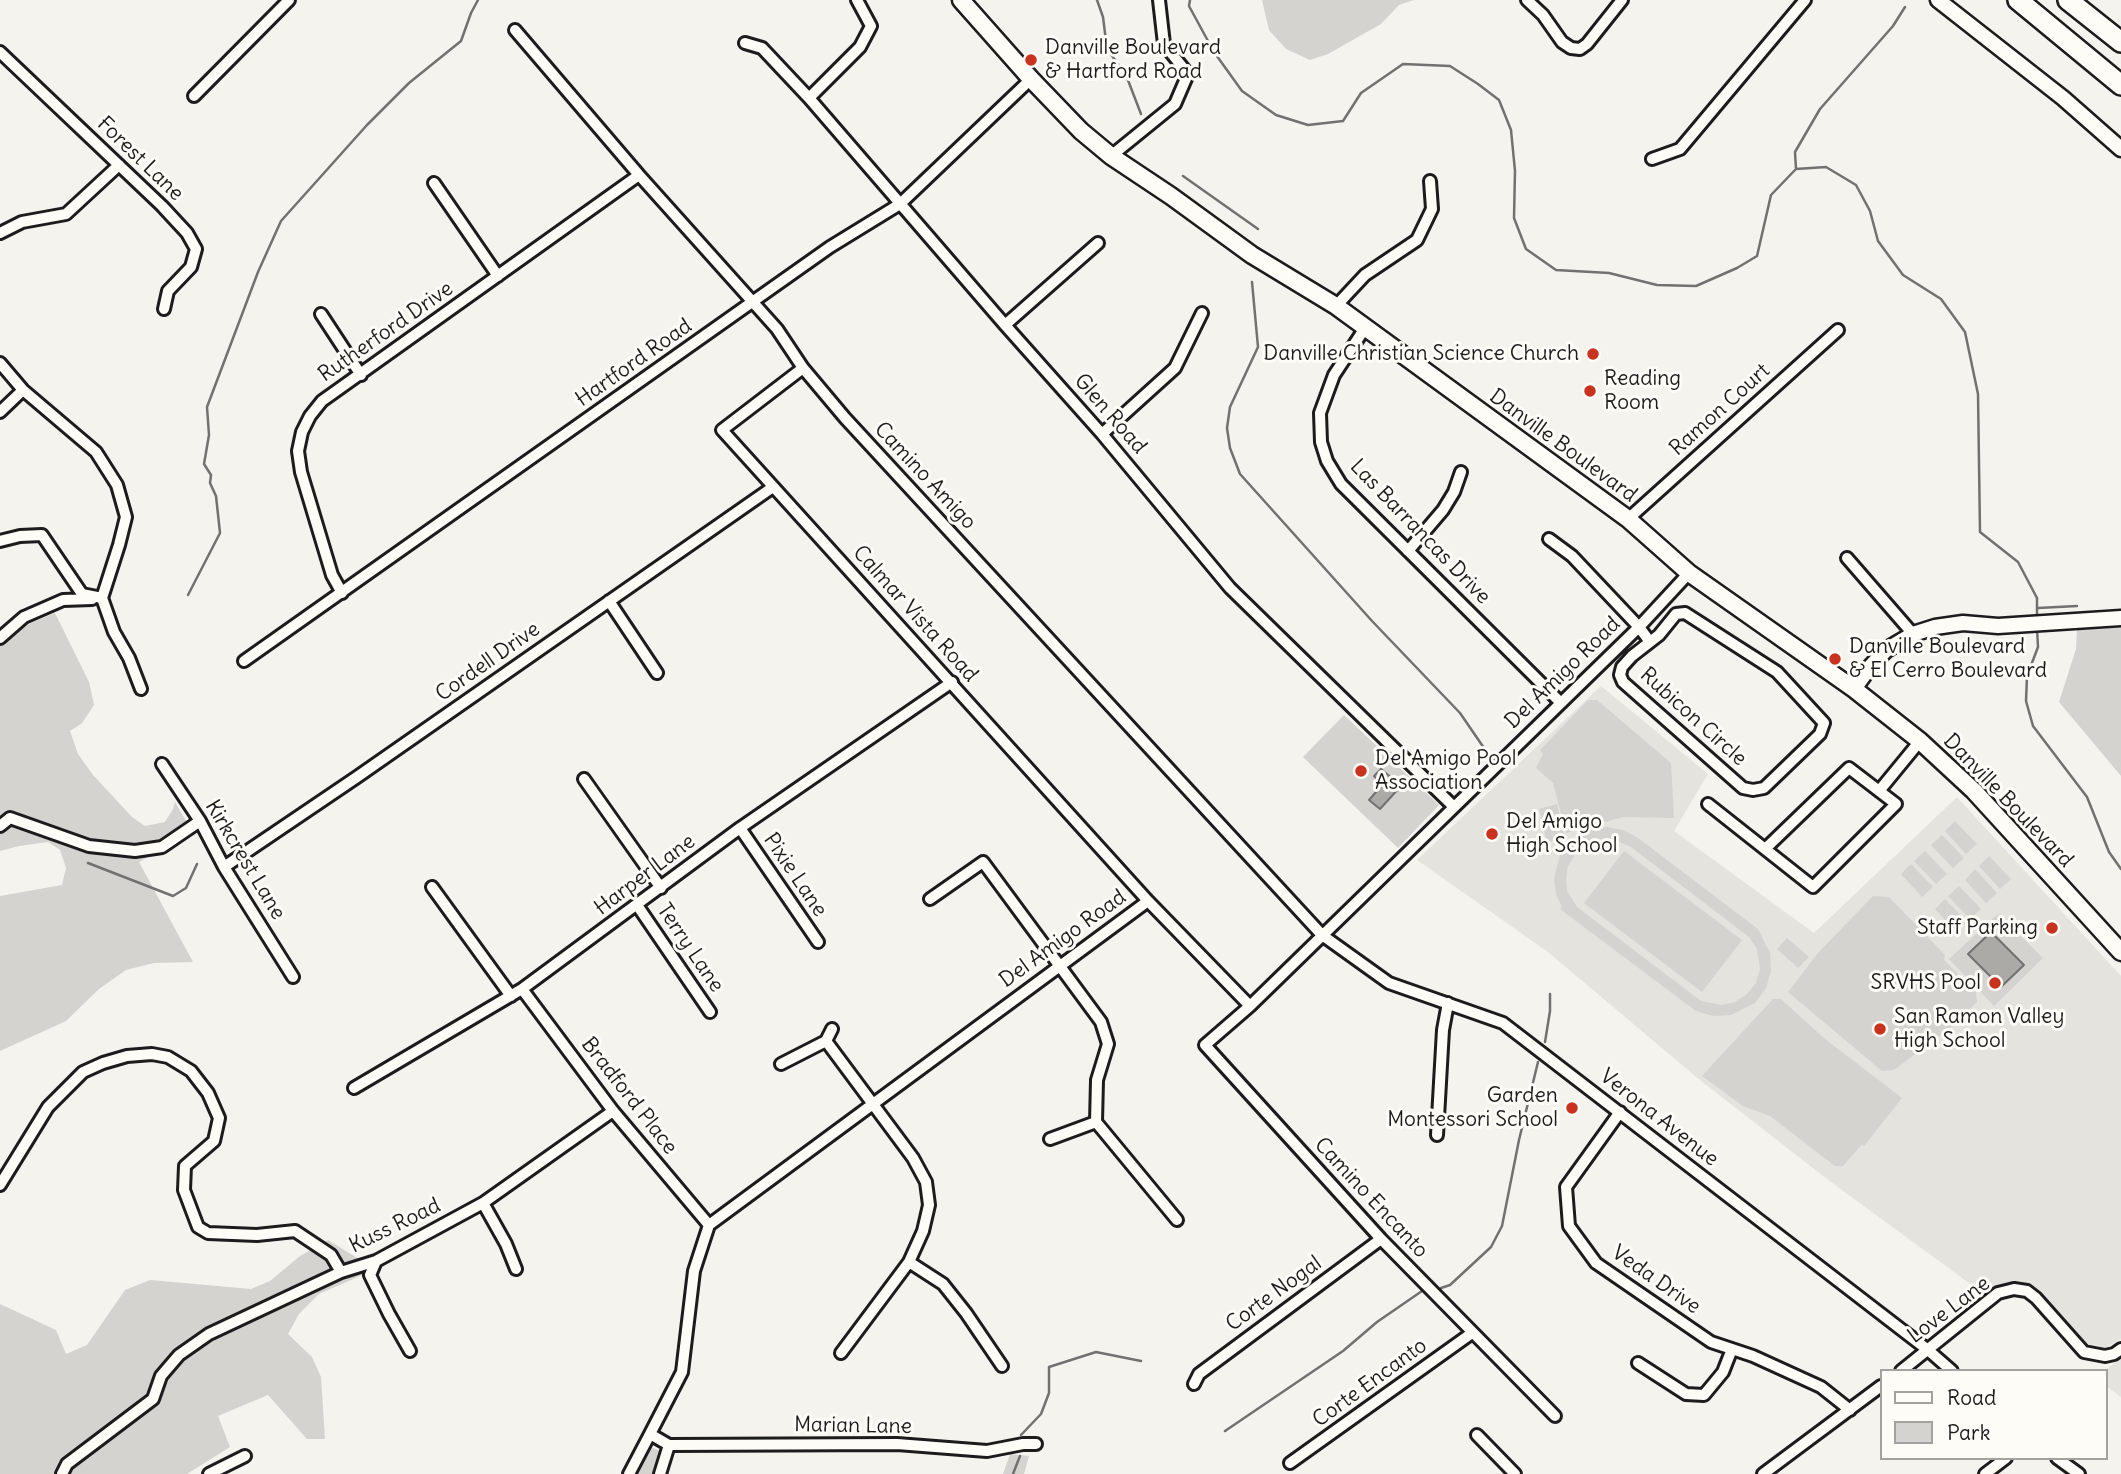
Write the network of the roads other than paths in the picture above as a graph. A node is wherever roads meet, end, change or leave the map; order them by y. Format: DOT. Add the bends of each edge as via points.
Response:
graph roads {
  1 [pos="289,0"];
  2 [pos="857,0"];
  3 [pos="961,0"];
  4 [pos="1159,0"];
  5 [pos="1527,0"];
  6 [pos="1622,0"];
  7 [pos="1805,0"];
  8 [pos="1938,0"];
  9 [pos="2018,0"];
  10 [pos="2068,0"];
  11 [pos="515,30"];
  12 [pos="2121,42"];
  13 [pos="745,43"];
  14 [pos="0,52"];
  15 [pos="1031,79"];
  16 [pos="2121,85"];
  17 [pos="194,96"];
  18 [pos="809,98"];
  19 [pos="2121,149"];
  20 [pos="1111,156"];
  21 [pos="1652,159"];
  22 [pos="118,165"];
  23 [pos="639,176"];
  24 [pos="1430,181"];
  25 [pos="434,183"];
  26 [pos="900,204"];
  27 [pos="0,233"];
  28 [pos="1098,243"];
  29 [pos="498,276"];
  30 [pos="753,303"];
  31 [pos="1336,306"];
  32 [pos="164,309"];
  33 [pos="1202,313"];
  34 [pos="321,314"];
  35 [pos="1004,325"];
  36 [pos="1365,328"];
  37 [pos="1838,330"];
  38 [pos="0,363"];
  39 [pos="803,368"];
  40 [pos="361,375"];
  41 [pos="23,390"];
  42 [pos="0,412"];
  43 [pos="1102,434"];
  44 [pos="1461,472"];
  45 [pos="773,487"];
  46 [pos="1628,519"];
  47 [pos="1549,539"];
  48 [pos="0,541"];
  49 [pos="1408,551"];
  50 [pos="1847,558"];
  51 [pos="1689,573"];
  52 [pos="342,593"];
  53 [pos="102,598"];
  54 [pos="609,601"];
  55 [pos="2121,618"];
  56 [pos="1639,627"];
  57 [pos="1913,634"];
  58 [pos="0,638"];
  59 [pos="1650,642"];
  60 [pos="244,662"];
  61 [pos="657,673"];
  62 [pos="952,682"];
  63 [pos="141,689"];
  64 [pos="1854,690"];
  65 [pos="1560,702"];
  66 [pos="1920,741"];
  67 [pos="162,764"];
  68 [pos="584,779"];
  69 [pos="1879,791"];
  70 [pos="1709,804"];
  71 [pos="1453,806"];
  72 [pos="200,821"];
  73 [pos="0,826"];
  74 [pos="740,828"];
  75 [pos="1765,849"];
  76 [pos="224,867"];
  77 [pos="432,887"];
  78 [pos="661,888"];
  79 [pos="930,899"];
  80 [pos="1148,901"];
  81 [pos="637,905"];
  82 [pos="1322,935"];
  83 [pos="818,943"];
  84 [pos="2121,951"];
  85 [pos="1060,965"];
  86 [pos="293,977"];
  87 [pos="522,989"];
  88 [pos="511,996"];
  89 [pos="1448,1003"];
  90 [pos="1250,1006"];
  91 [pos="710,1012"];
  92 [pos="832,1029"];
  93 [pos="826,1041"];
  94 [pos="781,1064"];
  95 [pos="354,1088"];
  96 [pos="873,1104"];
  97 [pos="613,1111"];
  98 [pos="1620,1112"];
  99 [pos="1096,1122"];
  100 [pos="1437,1135"];
  101 [pos="1049,1139"];
  102 [pos="0,1185"];
  103 [pos="483,1203"];
  104 [pos="1177,1220"];
  105 [pos="709,1225"];
  106 [pos="1381,1239"];
  107 [pos="376,1261"];
  108 [pos="909,1262"];
  109 [pos="516,1269"];
  110 [pos="341,1272"];
  111 [pos="1472,1333"];
  112 [pos="1732,1349"];
  113 [pos="2121,1349"];
  114 [pos="1928,1350"];
  115 [pos="410,1351"];
  116 [pos="841,1353"];
  117 [pos="1637,1363"];
  118 [pos="1002,1366"];
  119 [pos="1904,1369"];
  120 [pos="1950,1369"];
  121 [pos="1194,1384"];
  122 [pos="1880,1387"];
  123 [pos="1850,1410"];
  124 [pos="1555,1416"];
  125 [pos="650,1434"];
  126 [pos="1477,1435"];
  127 [pos="1036,1444"];
  128 [pos="669,1445"];
  129 [pos="245,1456"];
  130 [pos="2003,1460"];
  131 [pos="2060,1460"];
  132 [pos="1290,1463"];
  133 [pos="62,1474"];
  134 [pos="209,1474"];
  135 [pos="629,1474"];
  136 [pos="660,1474"];
  137 [pos="1515,1474"];
  138 [pos="1763,1474"];
  139 [pos="1985,1474"];
  140 [pos="2079,1474"];
  1 -- 17 [label="street"];
  2 -- 18 [label="street" via="871,26 860,47"];
  3 -- 15 [label="main road, Danville Boulevard"];
  4 -- 20 [label="street" via="1164,44 1188,74 1175,104"];
  5 -- 6 [label="street" via="1562,42 1580,49"];
  7 -- 21 [label="street" via="1680,149"];
  8 -- 19 [label="street"];
  9 -- 16 [label="highway"];
  10 -- 12 [label="highway"];
  11 -- 23 [label="street, Camino Amigo"];
  13 -- 18 [label="street, Glen Road" via="762,48"];
  14 -- 22 [label="street, Forest Lane"];
  15 -- 20 [label="main road, Danville Boulevard"];
  15 -- 26 [label="street, Hartford Road"];
  18 -- 26 [label="street, Glen Road"];
  20 -- 31 [label="main road, Danville Boulevard" via="1252,255"];
  22 -- 27 [label="street" via="66,214 22,222"];
  22 -- 32 [label="street, Forest Lane" via="162,206 196,249 191,267 168,291"];
  23 -- 29 [label="street, Rutherford Drive"];
  23 -- 30 [label="street, Camino Amigo"];
  24 -- 31 [label="street" via="1432,209 1417,240 1365,275"];
  25 -- 29 [label="street"];
  26 -- 30 [label="street, Hartford Road"];
  26 -- 35 [label="street, Glen Road"];
  28 -- 35 [label="street"];
  29 -- 40 [label="street, Rutherford Drive"];
  30 -- 39 [label="street, Camino Amigo"];
  30 -- 52 [label="street, Hartford Road"];
  31 -- 36 [label="main road, Danville Boulevard"];
  33 -- 43 [label="street" via="1175,368"];
  34 -- 40 [label="street"];
  35 -- 43 [label="street, Glen Road"];
  36 -- 46 [label="main road, Danville Boulevard"];
  36 -- 49 [label="street, Las Barrancas Drive" via="1334,375 1325,398 1320,412 1321,442 1341,484"];
  37 -- 46 [label="street, Ramon Court"];
  38 -- 41 [label="street"];
  39 -- 45 [label="street, Calmar Vista Road" via="722,430"];
  39 -- 82 [label="street, Camino Amigo"];
  40 -- 52 [label="street, Rutherford Drive" via="322,401 302,432 298,451 332,575"];
  41 -- 42 [label="street"];
  41 -- 53 [label="street" via="96,452 117,485 126,517"];
  43 -- 71 [label="street, Glen Road" via="1230,588"];
  44 -- 49 [label="street" via="1443,510"];
  45 -- 54 [label="street, Cordell Drive"];
  45 -- 62 [label="street, Calmar Vista Road"];
  46 -- 51 [label="main road, Danville Boulevard"];
  47 -- 56 [label="street, Rubicon Circle" via="1572,556"];
  48 -- 53 [label="street" via="43,536 82,594"];
  49 -- 65 [label="street, Las Barrancas Drive"];
  50 -- 57 [label="street"];
  51 -- 56 [label="street, Del Amigo Road"];
  51 -- 64 [label="main road, Danville Boulevard"];
  52 -- 60 [label="street, Hartford Road"];
  53 -- 58 [label="street" via="63,600 24,617"];
  53 -- 63 [label="street"];
  54 -- 61 [label="street"];
  54 -- 76 [label="street, Cordell Drive"];
  55 -- 57 [label="street" via="1946,624"];
  56 -- 59 [label="street, Rubicon Circle"];
  56 -- 65 [label="street, Del Amigo Road"];
  57 -- 64 [label="street" via="1886,650"];
  59 -- 59 [label="street, Rubicon Circle" via="1676,614 1693,617 1777,672 1824,723 1820,734 1764,788 1743,788 1623,682 1622,667"];
  62 -- 74 [label="street, Harper Lane"];
  62 -- 80 [label="street, Calmar Vista Road"];
  64 -- 66 [label="main road, Danville Boulevard"];
  65 -- 71 [label="street, Del Amigo Road"];
  66 -- 69 [label="street"];
  66 -- 84 [label="main road, Danville Boulevard" via="1974,791"];
  67 -- 72 [label="street, Kirkcrest Lane"];
  68 -- 78 [label="street"];
  69 -- 75 [label="street" via="1849,768"];
  69 -- 75 [label="street" via="1896,804 1813,887"];
  70 -- 75 [label="street"];
  71 -- 82 [label="street, Del Amigo Road"];
  72 -- 73 [label="street" via="162,847 135,851 89,846 10,818"];
  72 -- 76 [label="street, Kirkcrest Lane"];
  74 -- 78 [label="street, Harper Lane"];
  74 -- 83 [label="street, Pixie Lane"];
  76 -- 86 [label="street, Kirkcrest Lane"];
  77 -- 88 [label="street"];
  78 -- 81 [label="street, Harper Lane"];
  79 -- 85 [label="street" via="983,862"];
  80 -- 85 [label="street, Del Amigo Road"];
  80 -- 90 [label="street, Del Amigo Road"];
  81 -- 87 [label="street, Harper Lane"];
  81 -- 91 [label="street, Terry Lane"];
  82 -- 89 [label="street, Verona Avenue" via="1389,983"];
  82 -- 90 [label="street, Del Amigo Road"];
  85 -- 96 [label="street, Del Amigo Road"];
  85 -- 99 [label="street" via="1101,1022 1108,1044 1097,1080"];
  87 -- 88 [label="street, Harper Lane"];
  87 -- 97 [label="street, Bradford Place"];
  88 -- 95 [label="street, Harper Lane"];
  89 -- 98 [label="street, Verona Avenue" via="1503,1023"];
  89 -- 100 [label="street"];
  90 -- 106 [label="street, Camino Encanto" via="1205,1045"];
  92 -- 93 [label="street"];
  93 -- 94 [label="street"];
  93 -- 96 [label="street"];
  96 -- 105 [label="street, Del Amigo Road"];
  96 -- 108 [label="street" via="926,1182 929,1205"];
  97 -- 103 [label="street, Kuss Road"];
  97 -- 105 [label="street, Bradford Place"];
  98 -- 112 [label="street, Veda Drive" via="1566,1187 1569,1226 1596,1263 1712,1342"];
  98 -- 114 [label="street, Verona Avenue"];
  99 -- 101 [label="street"];
  99 -- 104 [label="street"];
  102 -- 110 [label="street, Kuss Road" via="48,1107 83,1072 127,1056 168,1057 191,1071 219,1118 214,1141 185,1166 184,1191 198,1227 208,1233 295,1231 331,1255"];
  103 -- 107 [label="street, Kuss Road"];
  103 -- 109 [label="street"];
  105 -- 125 [label="street" via="694,1270 682,1372"];
  106 -- 111 [label="street, Camino Encanto"];
  106 -- 121 [label="street, Corte Nogal" via="1199,1374"];
  107 -- 110 [label="street, Kuss Road"];
  107 -- 115 [label="street" via="370,1275"];
  108 -- 116 [label="street"];
  108 -- 118 [label="street" via="943,1284"];
  110 -- 133 [label="street" via="209,1334 179,1355 161,1376 153,1399 67,1464"];
  111 -- 124 [label="street, Camino Encanto"];
  111 -- 132 [label="street, Corte Encanto"];
  112 -- 117 [label="street" via="1723,1372 1704,1395 1686,1394"];
  112 -- 123 [label="street, Veda Drive" via="1822,1387"];
  113 -- 114 [label="street, Love Lane" via="2105,1356 2084,1352 2036,1298 2014,1289 1998,1293"];
  114 -- 119 [label="street, Love Lane"];
  114 -- 120 [label="street, Verona Avenue"];
  122 -- 123 [label="street"];
  123 -- 138 [label="street"];
  125 -- 128 [label="street"];
  125 -- 135 [label="street"];
  126 -- 137 [label="street"];
  127 -- 128 [label="street, Marian Lane" via="987,1451 897,1444"];
  128 -- 136 [label="street"];
  129 -- 134 [label="street"];
  130 -- 139 [label="street"];
  131 -- 140 [label="street"];
}
